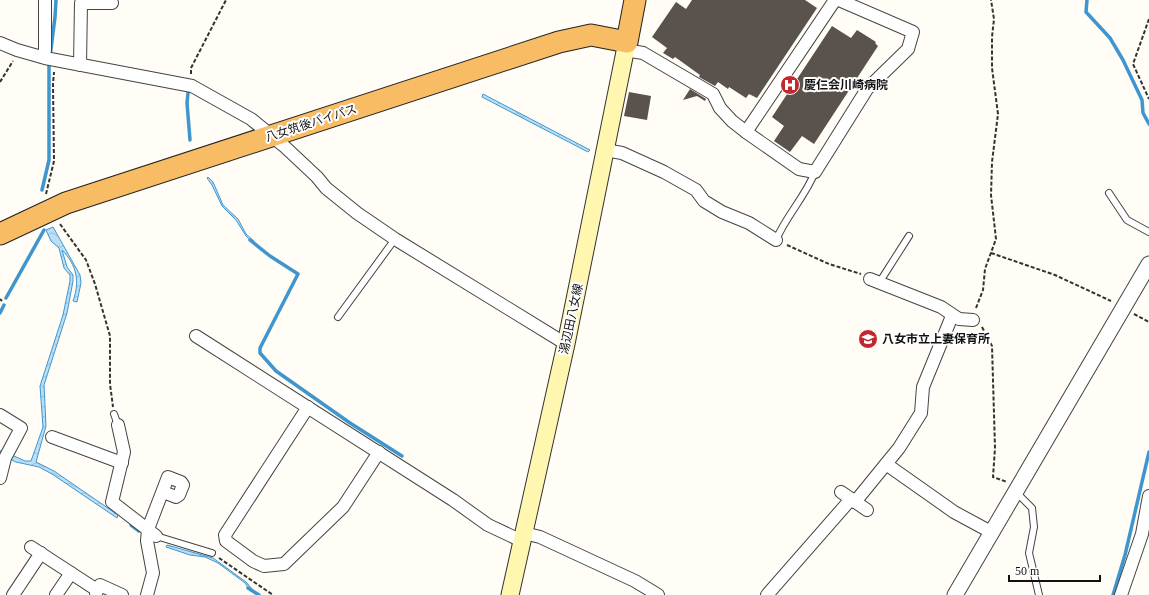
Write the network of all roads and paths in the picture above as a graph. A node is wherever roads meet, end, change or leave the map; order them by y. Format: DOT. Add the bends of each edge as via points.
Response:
graph roads {
  1 [pos="45,0"];
  2 [pos="226,0"];
  3 [pos="635,0"];
  4 [pos="834,0"];
  5 [pos="838,0"];
  6 [pos="991,0"];
  7 [pos="112,3"];
  8 [pos="1149,19"];
  9 [pos="0,42"];
  10 [pos="626,46"];
  11 [pos="17,50"];
  12 [pos="49,59"];
  13 [pos="80,65"];
  14 [pos="0,82"];
  15 [pos="192,86"];
  16 [pos="1149,99"];
  17 [pos="746,132"];
  18 [pos="273,136"];
  19 [pos="605,150"];
  20 [pos="815,172"];
  21 [pos="1109,193"];
  22 [pos="46,197"];
  23 [pos="57,219"];
  24 [pos="1149,232"];
  25 [pos="0,234"];
  26 [pos="909,236"];
  27 [pos="395,239"];
  28 [pos="776,240"];
  29 [pos="991,253"];
  30 [pos="1149,264"];
  31 [pos="875,281"];
  32 [pos="1123,306"];
  33 [pos="952,316"];
  34 [pos="338,317"];
  35 [pos="973,320"];
  36 [pos="196,336"];
  37 [pos="566,344"];
  38 [pos="308,407"];
  39 [pos="0,415"];
  40 [pos="116,419"];
  41 [pos="52,437"];
  42 [pos="379,452"];
  43 [pos="122,464"];
  44 [pos="886,464"];
  45 [pos="0,478"];
  46 [pos="1016,488"];
  47 [pos="163,492"];
  48 [pos="1149,496"];
  49 [pos="849,497"];
  50 [pos="867,510"];
  51 [pos="152,532"];
  52 [pos="991,532"];
  53 [pos="523,537"];
  54 [pos="212,553"];
  55 [pos="71,573"];
  56 [pos="96,593"];
  57 [pos="13,595"];
  58 [pos="56,595"];
  59 [pos="122,595"];
  60 [pos="147,595"];
  61 [pos="273,595"];
  62 [pos="510,595"];
  63 [pos="658,595"];
  64 [pos="767,595"];
  65 [pos="955,595"];
  66 [pos="1038,595"];
  67 [pos="1121,595"];
  1 -- 12 [label="street" via="45,50"];
  2 -- 15 [label="path" via="191,68"];
  3 -- 10 [label="highway"];
  4 -- 17 [label="street"];
  5 -- 20 [label="street" via="913,32 908,49 867,89"];
  6 -- 29 [label="path" via="994,19 992,68 998,114 991,195 996,239"];
  7 -- 13 [label="street" via="81,3"];
  8 -- 16 [label="path" via="1133,64"];
  9 -- 11 [label="street"];
  10 -- 17 [label="street" via="643,53 713,94 720,108"];
  10 -- 18 [label="highway, 八女筑後バイパス" via="590,35 559,42"];
  10 -- 19 [label="main road, 湯辺田八女線"];
  11 -- 12 [label="street"];
  11 -- 14 [label="path"];
  12 -- 13 [label="street"];
  12 -- 22 [label="path" via="53,84 54,161"];
  13 -- 15 [label="street"];
  15 -- 18 [label="street" via="251,118"];
  17 -- 20 [label="street" via="799,169"];
  18 -- 25 [label="highway, 八女筑後バイパス" via="66,203"];
  18 -- 27 [label="street" via="326,188"];
  19 -- 28 [label="street" via="622,153 664,172 696,190 704,201 722,212 749,223"];
  19 -- 37 [label="main road, 湯辺田八女線"];
  20 -- 28 [label="lane"];
  21 -- 24 [label="lane" via="1127,220"];
  23 -- 40 [label="path" via="86,260 95,284 110,336 110,384"];
  26 -- 31 [label="lane"];
  27 -- 34 [label="lane"];
  27 -- 37 [label="street"];
  28 -- 31 [label="path"];
  29 -- 32 [label="path" via="1055,275"];
  29 -- 35 [label="path"];
  30 -- 32 [label="street"];
  31 -- 33 [label="street" via="941,307"];
  32 -- 46 [label="street"];
  33 -- 35 [label="street"];
  33 -- 44 [label="street" via="923,387 921,413"];
  35 -- 46 [label="path" via="982,326 992,346 996,448 993,477"];
  36 -- 38 [label="street"];
  37 -- 53 [label="main road, 湯辺田八女線"];
  38 -- 42 [label="street"];
  38 -- 42 [label="street" via="225,535 226,542 253,561 264,566 284,564 343,507"];
  39 -- 45 [label="street" via="21,428 5,458"];
  40 -- 43 [label="street" via="124,452"];
  41 -- 43 [label="street"];
  42 -- 53 [label="street" via="488,525"];
  43 -- 51 [label="street" via="112,502"];
  44 -- 49 [label="street"];
  44 -- 52 [label="street" via="954,512"];
  46 -- 52 [label="street"];
  46 -- 66 [label="lane" via="1032,508 1034,527 1029,553"];
  47 -- 51 [label="street"];
  48 -- 67 [label="street" via="1142,534"];
  49 -- 50 [label="street"];
  49 -- 64 [label="street"];
  51 -- 54 [label="lane"];
  51 -- 60 [label="street" via="147,541 153,573"];
  52 -- 65 [label="street"];
  53 -- 62 [label="main road, 湯辺田八女線"];
  53 -- 63 [label="street" via="540,537 635,580"];
  54 -- 61 [label="path"];
  55 -- 56 [label="street"];
  55 -- 57 [label="street" via="36,550"];
  55 -- 58 [label="street"];
  56 -- 59 [label="street" via="100,585"];
}
